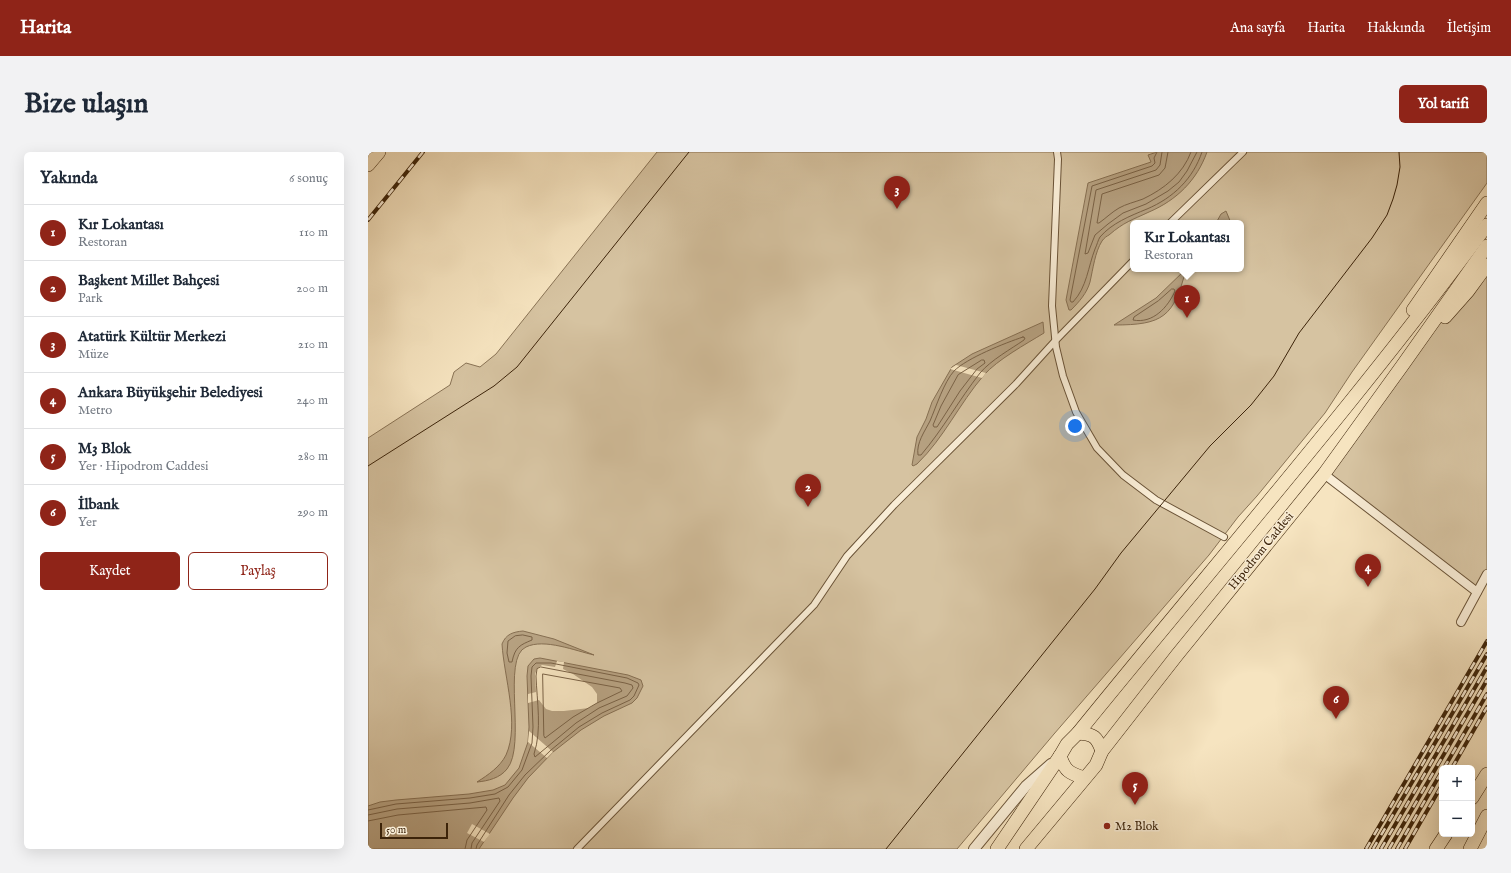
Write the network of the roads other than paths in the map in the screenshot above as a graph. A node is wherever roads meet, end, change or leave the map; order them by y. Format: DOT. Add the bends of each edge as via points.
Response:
graph roads {
  1 [pos="379,152"];
  2 [pos="1057,152"];
  3 [pos="1243,152"];
  4 [pos="368,165"];
  5 [pos="1487,203"];
  6 [pos="1173,220"];
  7 [pos="1487,225"];
  8 [pos="1487,246"];
  9 [pos="1130,264"];
  10 [pos="1487,265"];
  11 [pos="1056,340"];
  12 [pos="1389,351"];
  13 [pos="1402,366"];
  14 [pos="1324,474"];
  15 [pos="1224,537"];
  16 [pos="1487,574"];
  17 [pos="1477,592"];
  18 [pos="1461,622"];
  19 [pos="1078,733"];
  20 [pos="1102,751"];
  21 [pos="1060,756"];
  22 [pos="1487,774"];
  23 [pos="1084,778"];
  24 [pos="1475,793"];
  25 [pos="1487,816"];
  26 [pos="1444,837"];
  27 [pos="1451,837"];
  28 [pos="577,849"];
  29 [pos="974,849"];
  30 [pos="997,849"];
  31 [pos="1026,849"];
  32 [pos="1436,849"];
  33 [pos="1445,849"];
  34 [pos="1468,849"];
  1 -- 4 [label="main road"];
  2 -- 11 [label="street" via="1052,306"];
  3 -- 6 [label="street"];
  5 -- 12 [label="main road" via="1415,306"];
  7 -- 12 [label="main road"];
  8 -- 13 [label="main road, Hipodrom Caddesi"];
  9 -- 11 [label="street"];
  10 -- 13 [label="main road" via="1468,291"];
  11 -- 15 [label="street" via="1063,376 1076,412 1097,448 1123,475 1156,500"];
  11 -- 28 [label="street" via="847,556 814,605"];
  12 -- 19 [label="main road" via="1329,429"];
  13 -- 14 [label="main road, Hipodrom Caddesi"];
  14 -- 17 [label="street"];
  14 -- 20 [label="main road, Hipodrom Caddesi"];
  16 -- 17 [label="street"];
  17 -- 18 [label="street"];
  19 -- 20 [label="main road" via="1088,733 1098,740"];
  19 -- 21 [label="main road"];
  20 -- 23 [label="main road, Hipodrom Caddesi" via="1096,765"];
  21 -- 23 [label="main road" via="1063,767 1072,774"];
  21 -- 29 [label="street" via="1026,786"];
  21 -- 30 [label="main road"];
  22 -- 24 [label="main road"];
  23 -- 31 [label="main road, Hipodrom Caddesi"];
  25 -- 34 [label="main road"];
  26 -- 32 [label="main road"];
  27 -- 33 [label="main road"];
}
